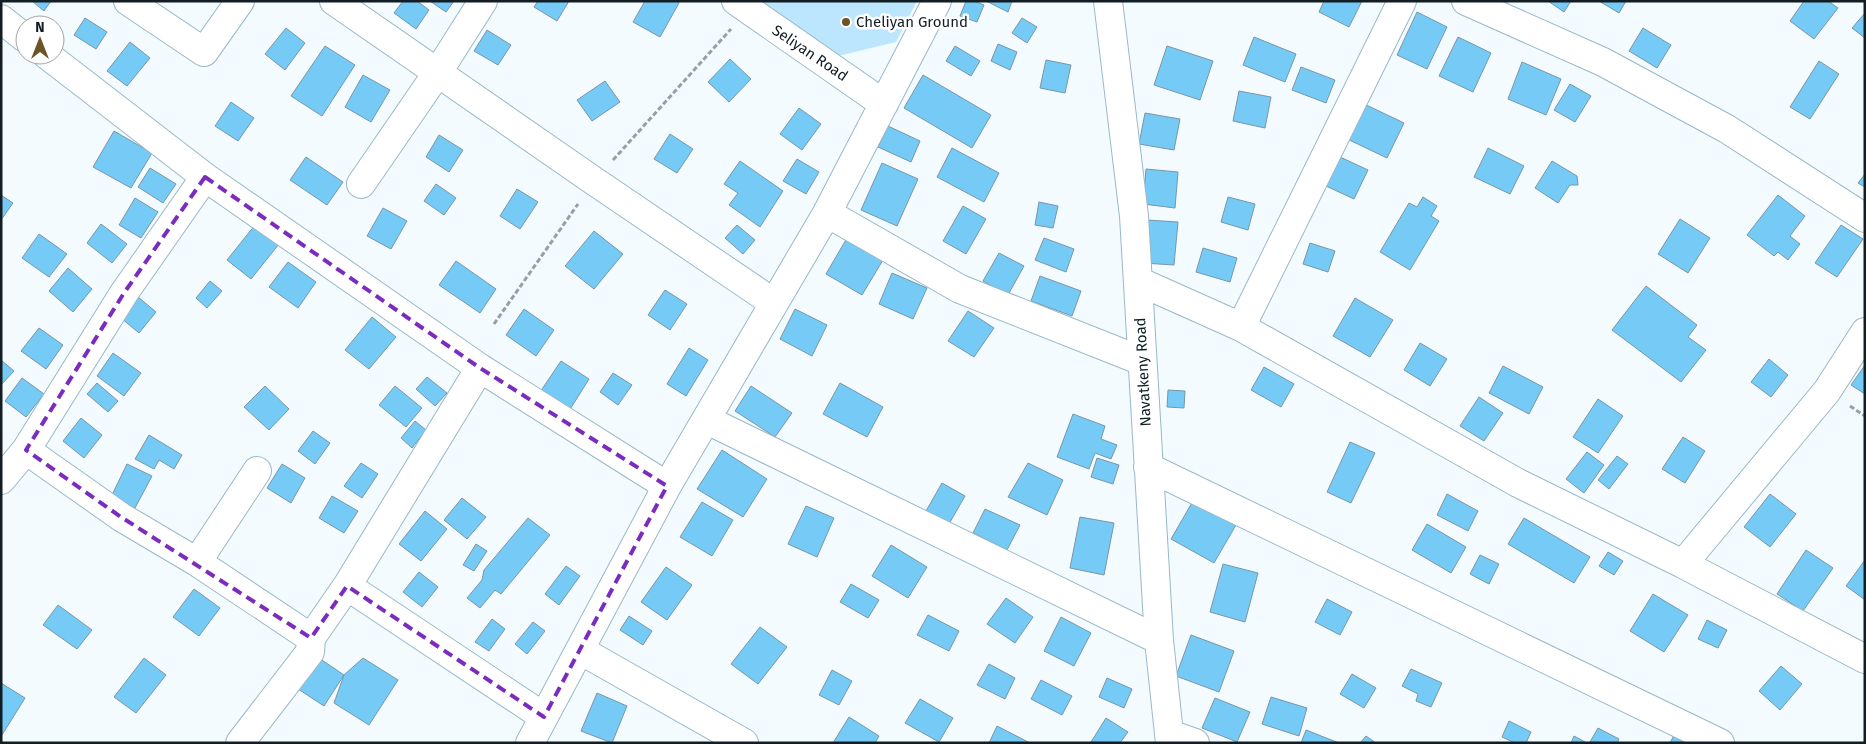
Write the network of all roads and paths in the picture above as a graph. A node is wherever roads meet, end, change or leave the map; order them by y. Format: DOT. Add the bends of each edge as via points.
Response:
graph roads {
  1 [pos="128,1"];
  2 [pos="240,1"];
  3 [pos="334,1"];
  4 [pos="482,1"];
  5 [pos="736,1"];
  6 [pos="937,1"];
  7 [pos="1108,1"];
  8 [pos="1402,1"];
  9 [pos="1466,1"];
  10 [pos="1,20"];
  11 [pos="15,30"];
  12 [pos="60,65"];
  13 [pos="438,72"];
  14 [pos="884,104"];
  15 [pos="205,178"];
  16 [pos="361,184"];
  17 [pos="827,213"];
  18 [pos="1865,218"];
  19 [pos="1138,281"];
  20 [pos="774,303"];
  21 [pos="1241,327"];
  22 [pos="1865,332"];
  23 [pos="1142,361"];
  24 [pos="480,368"];
  25 [pos="707,420"];
  26 [pos="26,450"];
  27 [pos="1148,467"];
  28 [pos="257,471"];
  29 [pos="1,480"];
  30 [pos="667,486"];
  31 [pos="197,562"];
  32 [pos="1684,564"];
  33 [pos="347,586"];
  34 [pos="311,638"];
  35 [pos="1159,640"];
  36 [pos="580,650"];
  37 [pos="1865,659"];
  38 [pos="544,717"];
  39 [pos="1170,738"];
  40 [pos="240,743"];
  41 [pos="530,743"];
  42 [pos="744,743"];
  43 [pos="1195,743"];
  44 [pos="1720,743"];
  1 -- 2 [label="street" via="204,52"];
  3 -- 13 [label="street"];
  4 -- 13 [label="street"];
  5 -- 14 [label="street, Seliyan Road"];
  6 -- 14 [label="street"];
  7 -- 19 [label="street, Navatkeny Road" via="1134,216"];
  8 -- 21 [label="street"];
  9 -- 18 [label="street" via="1603,62 1719,124"];
  10 -- 11 [label="street"];
  12 -- 15 [label="street"];
  13 -- 16 [label="street"];
  13 -- 20 [label="street"];
  14 -- 17 [label="street"];
  15 -- 24 [label="street"];
  15 -- 26 [label="street" via="124,293"];
  17 -- 20 [label="street"];
  17 -- 23 [label="street" via="960,289"];
  19 -- 21 [label="street"];
  19 -- 23 [label="street, Navatkeny Road"];
  20 -- 25 [label="street"];
  21 -- 32 [label="street" via="1518,483"];
  22 -- 32 [label="street" via="1827,391"];
  23 -- 27 [label="street, Navatkeny Road"];
  24 -- 30 [label="street"];
  24 -- 33 [label="street"];
  25 -- 30 [label="street"];
  25 -- 35 [label="street"];
  26 -- 29 [label="street"];
  26 -- 31 [label="street" via="121,517"];
  27 -- 35 [label="street, Navatkeny Road"];
  27 -- 44 [label="street"];
  28 -- 31 [label="street"];
  30 -- 36 [label="street"];
  31 -- 34 [label="street"];
  32 -- 37 [label="street"];
  33 -- 34 [label="street"];
  33 -- 38 [label="street"];
  34 -- 40 [label="street" via="310,652"];
  35 -- 39 [label="street, Navatkeny Road"];
  36 -- 38 [label="street"];
  36 -- 42 [label="street"];
  38 -- 41 [label="street"];
  39 -- 43 [label="street"];
}
